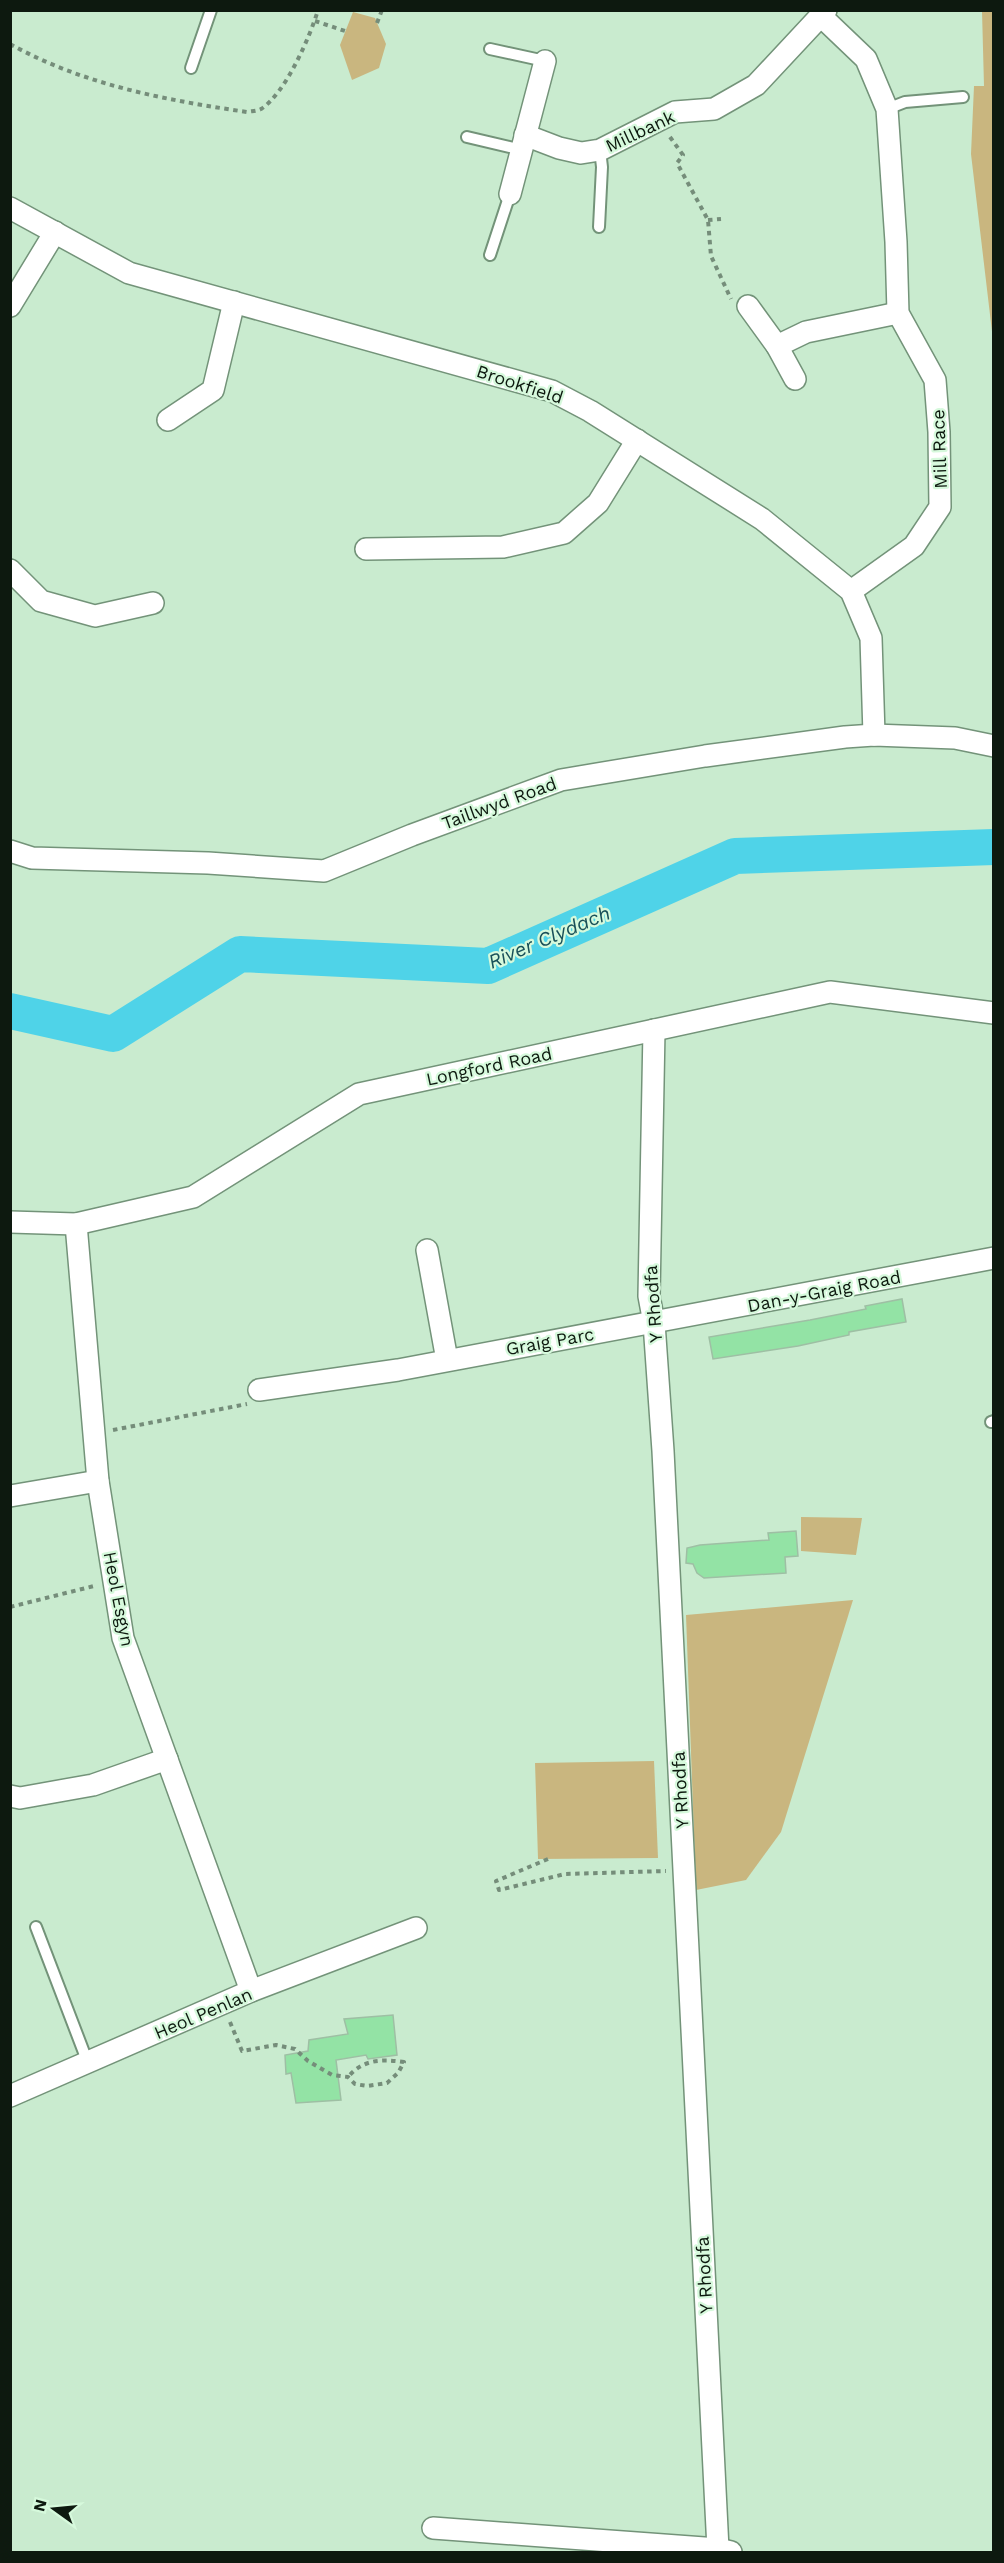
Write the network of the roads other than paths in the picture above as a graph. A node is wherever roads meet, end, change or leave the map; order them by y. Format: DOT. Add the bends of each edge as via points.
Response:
graph roads {
  1 [pos="211,10"];
  2 [pos="824,14"];
  3 [pos="490,49"];
  4 [pos="544,61"];
  5 [pos="191,68"];
  6 [pos="963,97"];
  7 [pos="887,109"];
  8 [pos="467,137"];
  9 [pos="524,142"];
  10 [pos="600,150"];
  11 [pos="510,194"];
  12 [pos="10,208"];
  13 [pos="598,227"];
  14 [pos="55,232"];
  15 [pos="490,255"];
  16 [pos="234,302"];
  17 [pos="10,306"];
  18 [pos="748,306"];
  19 [pos="898,313"];
  20 [pos="777,346"];
  21 [pos="795,379"];
  22 [pos="168,420"];
  23 [pos="637,440"];
  24 [pos="366,549"];
  25 [pos="10,570"];
  26 [pos="850,591"];
  27 [pos="153,603"];
  28 [pos="874,735"];
  29 [pos="993,746"];
  30 [pos="10,851"];
  31 [pos="993,1013"];
  32 [pos="654,1030"];
  33 [pos="10,1222"];
  34 [pos="76,1224"];
  35 [pos="428,1250"];
  36 [pos="993,1258"];
  37 [pos="654,1323"];
  38 [pos="447,1360"];
  39 [pos="259,1390"];
  40 [pos="98,1481"];
  41 [pos="10,1496"];
  42 [pos="167,1758"];
  43 [pos="10,1796"];
  44 [pos="36,1927"];
  45 [pos="408,1932"];
  46 [pos="251,1991"];
  47 [pos="88,2063"];
  48 [pos="10,2096"];
  49 [pos="433,2528"];
  50 [pos="725,2551"];
  1 -- 5 [label="lane"];
  2 -- 7 [label="street, Mill Race" via="866,59"];
  2 -- 10 [label="street, Millbank" via="756,85 736,98 714,109 675,112"];
  3 -- 4 [label="lane"];
  4 -- 9 [label="street"];
  6 -- 7 [label="lane" via="905,102"];
  7 -- 19 [label="street, Mill Race"];
  8 -- 9 [label="lane"];
  9 -- 10 [label="street, Millbank" via="581,153"];
  9 -- 11 [label="street"];
  10 -- 13 [label="lane"];
  11 -- 15 [label="lane"];
  12 -- 14 [label="street, Brookfield"];
  14 -- 16 [label="street, Brookfield" via="129,273"];
  14 -- 17 [label="street"];
  16 -- 22 [label="street" via="213,390"];
  16 -- 23 [label="street, Brookfield" via="552,391"];
  18 -- 20 [label="street"];
  19 -- 20 [label="street" via="806,332"];
  19 -- 26 [label="street, Mill Race" via="935,380 940,507 914,546"];
  20 -- 21 [label="street"];
  23 -- 24 [label="street" via="598,503 564,533 503,547"];
  23 -- 26 [label="street, Brookfield" via="762,519"];
  25 -- 27 [label="street" via="41,601 95,615"];
  26 -- 28 [label="street, Brookfield" via="872,638"];
  28 -- 29 [label="street, Taillwyd Road" via="955,738"];
  28 -- 30 [label="street, Taillwyd Road" via="705,756 561,780 324,871 32,858"];
  31 -- 32 [label="street, Longford Road" via="830,992"];
  32 -- 34 [label="street, Longford Road" via="358,1094 193,1197"];
  32 -- 37 [label="street, Y Rhodfa" via="649,1296"];
  33 -- 34 [label="street, Longford Road"];
  34 -- 40 [label="street, Heol Esgyn"];
  35 -- 38 [label="street"];
  36 -- 37 [label="street, Dan-y-Graig Road"];
  37 -- 38 [label="street, Graig Parc"];
  37 -- 50 [label="street, Y Rhodfa" via="673,1507 684,1871"];
  38 -- 39 [label="street, Graig Parc"];
  40 -- 41 [label="street"];
  40 -- 42 [label="street, Heol Esgyn" via="123,1638"];
  42 -- 43 [label="street" via="93,1785 20,1798"];
  42 -- 46 [label="street, Heol Esgyn"];
  44 -- 47 [label="lane"];
  45 -- 46 [label="street, Heol Penlan"];
  46 -- 47 [label="street, Heol Penlan"];
  47 -- 48 [label="street, Heol Penlan"];
  49 -- 50 [label="street"];
}
